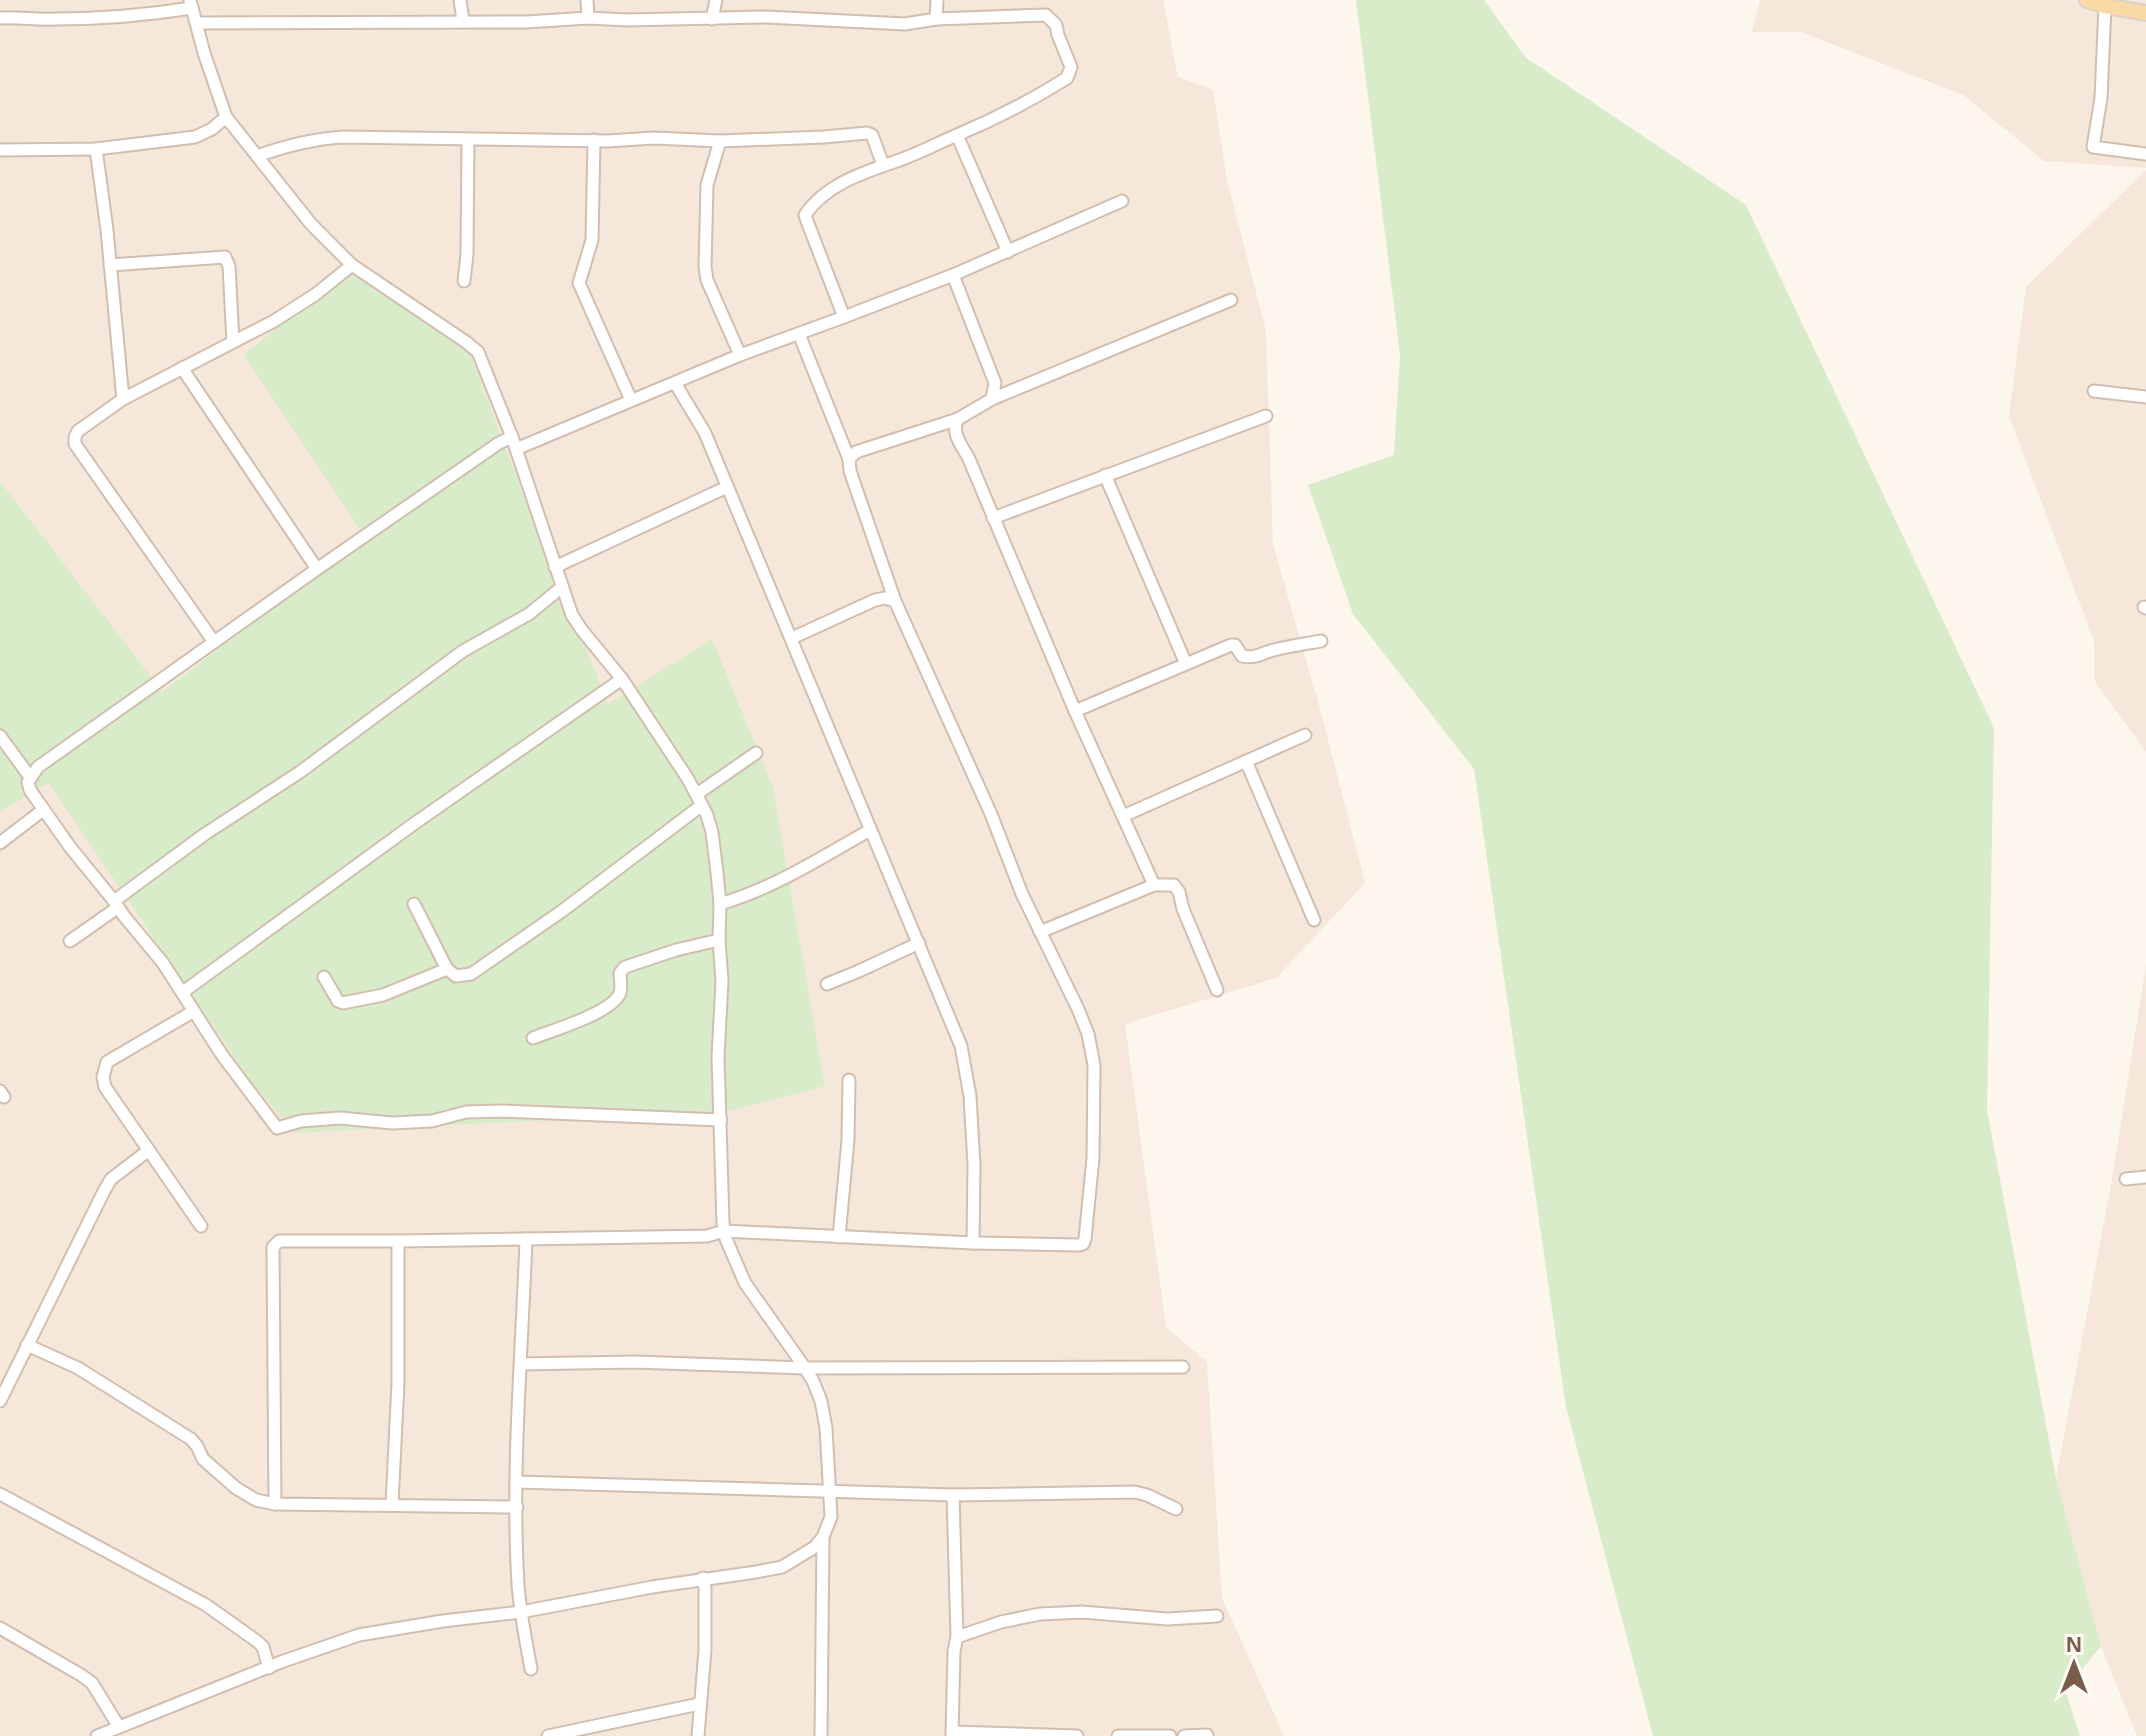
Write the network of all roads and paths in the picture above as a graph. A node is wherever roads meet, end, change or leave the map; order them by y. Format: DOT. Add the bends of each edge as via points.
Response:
graph roads {
  1 [pos="460,0"];
  2 [pos="587,0"];
  3 [pos="716,0"];
  4 [pos="937,0"];
  5 [pos="2087,0"];
  6 [pos="191,4"];
  7 [pos="2105,6"];
  8 [pos="2146,13"];
  9 [pos="0,18"];
  10 [pos="588,18"];
  11 [pos="712,19"];
  12 [pos="936,19"];
  13 [pos="463,21"];
  14 [pos="197,23"];
  15 [pos="226,117"];
  16 [pos="957,135"];
  17 [pos="468,139"];
  18 [pos="594,140"];
  19 [pos="720,141"];
  20 [pos="96,149"];
  21 [pos="0,150"];
  22 [pos="2146,154"];
  23 [pos="257,156"];
  24 [pos="883,165"];
  25 [pos="1122,201"];
  26 [pos="1008,252"];
  27 [pos="110,265"];
  28 [pos="352,265"];
  29 [pos="953,275"];
  30 [pos="464,281"];
  31 [pos="1231,300"];
  32 [pos="844,317"];
  33 [pos="799,334"];
  34 [pos="233,342"];
  35 [pos="740,355"];
  36 [pos="182,368"];
  37 [pos="675,383"];
  38 [pos="2094,391"];
  39 [pos="2146,397"];
  40 [pos="123,399"];
  41 [pos="992,399"];
  42 [pos="631,400"];
  43 [pos="1266,416"];
  44 [pos="958,419"];
  45 [pos="514,443"];
  46 [pos="849,459"];
  47 [pos="1105,475"];
  48 [pos="727,487"];
  49 [pos="993,518"];
  50 [pos="555,567"];
  51 [pos="317,569"];
  52 [pos="562,587"];
  53 [pos="895,601"];
  54 [pos="792,638"];
  55 [pos="1321,641"];
  56 [pos="214,642"];
  57 [pos="1186,664"];
  58 [pos="622,679"];
  59 [pos="1075,711"];
  60 [pos="1305,735"];
  61 [pos="0,736"];
  62 [pos="756,753"];
  63 [pos="1246,761"];
  64 [pos="30,777"];
  65 [pos="699,800"];
  66 [pos="43,810"];
  67 [pos="1123,816"];
  68 [pos="870,830"];
  69 [pos="0,843"];
  70 [pos="1154,885"];
  71 [pos="116,904"];
  72 [pos="414,904"];
  73 [pos="720,904"];
  74 [pos="1314,920"];
  75 [pos="1040,932"];
  76 [pos="719,940"];
  77 [pos="70,941"];
  78 [pos="919,943"];
  79 [pos="447,969"];
  80 [pos="324,977"];
  81 [pos="827,984"];
  82 [pos="1217,990"];
  83 [pos="183,992"];
  84 [pos="194,1011"];
  85 [pos="533,1038"];
  86 [pos="849,1080"];
  87 [pos="721,1120"];
  88 [pos="149,1150"];
  89 [pos="2146,1177"];
  90 [pos="2126,1179"];
  91 [pos="201,1226"];
  92 [pos="724,1231"];
  93 [pos="839,1237"];
  94 [pos="526,1239"];
  95 [pos="398,1241"];
  96 [pos="973,1243"];
  97 [pos="27,1345"];
  98 [pos="521,1364"];
  99 [pos="1183,1367"];
  100 [pos="805,1368"];
  101 [pos="0,1401"];
  102 [pos="517,1482"];
  103 [pos="829,1491"];
  104 [pos="0,1494"];
  105 [pos="953,1495"];
  106 [pos="275,1504"];
  107 [pos="392,1504"];
  108 [pos="517,1507"];
  109 [pos="1176,1509"];
  110 [pos="823,1537"];
  111 [pos="703,1578"];
  112 [pos="521,1612"];
  113 [pos="1217,1616"];
  114 [pos="0,1628"];
  115 [pos="957,1637"];
  116 [pos="269,1668"];
  117 [pos="531,1669"];
  118 [pos="699,1704"];
  119 [pos="119,1727"];
  120 [pos="952,1734"];
  121 [pos="102,1735"];
  122 [pos="1207,1735"];
  123 [pos="548,1736"];
  124 [pos="698,1736"];
  125 [pos="821,1736"];
  126 [pos="1077,1736"];
  127 [pos="1118,1736"];
  128 [pos="1170,1736"];
  129 [pos="1184,1736"];
  1 -- 13 [label="street"];
  2 -- 10 [label="street"];
  3 -- 11 [label="street"];
  4 -- 12 [label="street"];
  5 -- 7 [label="main road"];
  6 -- 9 [label="street" via="116,17"];
  6 -- 14 [label="street"];
  7 -- 8 [label="main road"];
  7 -- 22 [label="street" via="2093,147"];
  10 -- 11 [label="street"];
  10 -- 13 [label="street"];
  11 -- 12 [label="street" via="905,24"];
  12 -- 16 [label="street" via="1046,15 1056,25 1071,67 1067,78 1051,88"];
  13 -- 14 [label="street"];
  14 -- 15 [label="street"];
  15 -- 20 [label="street" via="195,137"];
  15 -- 23 [label="street"];
  16 -- 24 [label="street"];
  16 -- 26 [label="street"];
  17 -- 18 [label="street"];
  17 -- 23 [label="street" via="320,138"];
  17 -- 30 [label="street"];
  18 -- 19 [label="street"];
  18 -- 42 [label="street" via="593,233 580,286"];
  19 -- 24 [label="street" via="867,133"];
  19 -- 35 [label="street" via="707,185 705,267"];
  20 -- 21 [label="street"];
  20 -- 27 [label="street"];
  23 -- 28 [label="street"];
  24 -- 32 [label="street" via="829,190 805,215"];
  25 -- 26 [label="street"];
  26 -- 29 [label="street"];
  27 -- 34 [label="street" via="225,257"];
  27 -- 40 [label="street"];
  28 -- 34 [label="street" via="306,301"];
  28 -- 45 [label="street" via="478,352"];
  29 -- 32 [label="street"];
  29 -- 41 [label="street" via="995,383"];
  31 -- 41 [label="street"];
  32 -- 33 [label="street"];
  33 -- 35 [label="street"];
  33 -- 46 [label="street"];
  34 -- 36 [label="street"];
  35 -- 37 [label="street"];
  36 -- 40 [label="street"];
  36 -- 51 [label="street"];
  37 -- 42 [label="street"];
  37 -- 48 [label="street" via="705,433"];
  38 -- 39 [label="street"];
  40 -- 56 [label="street" via="78,431 75,444"];
  41 -- 44 [label="street"];
  42 -- 45 [label="street"];
  43 -- 47 [label="street"];
  44 -- 46 [label="street" via="856,452"];
  44 -- 49 [label="street" via="954,431"];
  45 -- 50 [label="street"];
  45 -- 51 [label="street" via="499,443"];
  46 -- 53 [label="street"];
  47 -- 49 [label="street"];
  47 -- 57 [label="street"];
  48 -- 50 [label="street"];
  48 -- 54 [label="street"];
  49 -- 59 [label="street"];
  50 -- 52 [label="street"];
  51 -- 56 [label="street"];
  52 -- 58 [label="street" via="581,629"];
  52 -- 71 [label="street" via="205,834"];
  53 -- 54 [label="street" via="875,600"];
  53 -- 75 [label="street"];
  54 -- 68 [label="street"];
  55 -- 57 [label="street" via="1270,650 1259,657 1242,656 1231,645"];
  56 -- 64 [label="street"];
  57 -- 59 [label="street"];
  58 -- 65 [label="street"];
  58 -- 83 [label="street"];
  59 -- 67 [label="street"];
  60 -- 63 [label="street"];
  61 -- 64 [label="street"];
  62 -- 65 [label="street"];
  63 -- 67 [label="street"];
  63 -- 74 [label="street"];
  64 -- 66 [label="street" via="30,790"];
  65 -- 73 [label="street" via="712,832"];
  65 -- 79 [label="street" via="562,911 471,974 456,976"];
  66 -- 69 [label="street"];
  66 -- 71 [label="street"];
  67 -- 70 [label="street"];
  68 -- 73 [label="street" via="771,886"];
  68 -- 78 [label="street"];
  70 -- 75 [label="street"];
  70 -- 82 [label="street" via="1174,885 1179,892"];
  71 -- 77 [label="street"];
  71 -- 83 [label="street"];
  72 -- 79 [label="street"];
  73 -- 76 [label="street"];
  75 -- 96 [label="street" via="1078,1009 1094,1065 1085,1239 1079,1245"];
  76 -- 85 [label="street" via="625,967 614,1002 586,1019"];
  76 -- 87 [label="street"];
  78 -- 81 [label="street"];
  78 -- 96 [label="street" via="961,1046 970,1096"];
  79 -- 80 [label="street" via="383,995 343,1003"];
  83 -- 84 [label="street"];
  84 -- 87 [label="street" via="277,1128 340,1118 392,1123 501,1111"];
  84 -- 88 [label="street" via="107,1062 104,1069 105,1087"];
  86 -- 93 [label="street"];
  87 -- 92 [label="street"];
  88 -- 91 [label="street"];
  88 -- 97 [label="street" via="111,1179"];
  89 -- 90 [label="street"];
  92 -- 93 [label="street"];
  92 -- 94 [label="street" via="707,1236"];
  92 -- 100 [label="street" via="745,1283"];
  93 -- 96 [label="street"];
  94 -- 95 [label="street"];
  94 -- 98 [label="street"];
  95 -- 106 [label="street" via="279,1241 273,1247"];
  95 -- 107 [label="street"];
  97 -- 101 [label="street"];
  97 -- 106 [label="street" via="78,1368 191,1439 203,1459 236,1488"];
  98 -- 100 [label="street"];
  98 -- 102 [label="street"];
  99 -- 100 [label="street"];
  100 -- 103 [label="street" via="821,1401"];
  102 -- 103 [label="street"];
  102 -- 108 [label="street"];
  103 -- 105 [label="street"];
  103 -- 110 [label="street" via="831,1517"];
  104 -- 116 [label="street" via="206,1605 258,1642"];
  105 -- 109 [label="street" via="1135,1492"];
  105 -- 115 [label="street"];
  106 -- 107 [label="street"];
  107 -- 108 [label="street"];
  108 -- 112 [label="street"];
  110 -- 111 [label="street" via="782,1567"];
  110 -- 125 [label="street"];
  111 -- 112 [label="street"];
  111 -- 118 [label="street" via="705,1650"];
  112 -- 116 [label="street" via="359,1635"];
  112 -- 117 [label="street"];
  113 -- 115 [label="street" via="1040,1614"];
  114 -- 119 [label="street" via="92,1683"];
  115 -- 120 [label="street"];
  116 -- 119 [label="street"];
  118 -- 123 [label="street"];
  118 -- 124 [label="street"];
  119 -- 121 [label="street"];
  120 -- 126 [label="street"];
  122 -- 129 [label="street"];
  127 -- 128 [label="street"];
}
